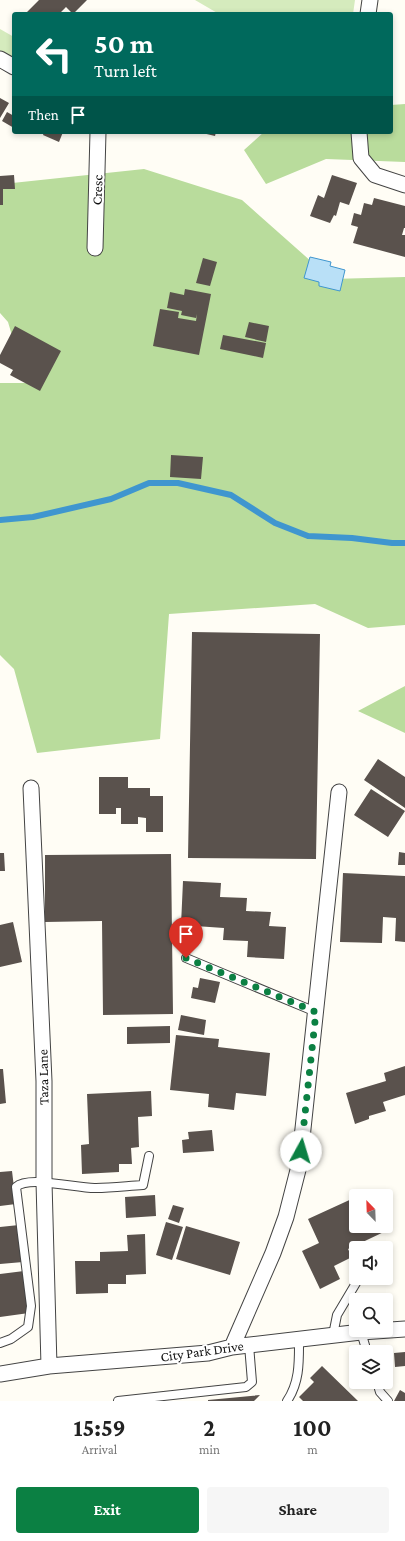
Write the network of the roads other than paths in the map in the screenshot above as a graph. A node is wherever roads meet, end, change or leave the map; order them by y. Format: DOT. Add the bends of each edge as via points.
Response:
graph roads {
  1 [pos="370,0"];
  2 [pos="368,12"];
  3 [pos="0,59"];
  4 [pos="12,66"];
  5 [pos="98,134"];
  6 [pos="358,134"];
  7 [pos="405,185"];
  8 [pos="95,248"];
  9 [pos="31,788"];
  10 [pos="339,792"];
  11 [pos="186,958"];
  12 [pos="316,1012"];
  13 [pos="149,1156"];
  14 [pos="44,1182"];
  15 [pos="355,1285"];
  16 [pos="405,1329"];
  17 [pos="393,1330"];
  18 [pos="349,1333"];
  19 [pos="333,1335"];
  20 [pos="299,1339"];
  21 [pos="0,1343"];
  22 [pos="249,1345"];
  23 [pos="232,1347"];
  24 [pos="50,1366"];
  25 [pos="0,1374"];
  26 [pos="379,1389"];
  27 [pos="118,1401"];
  28 [pos="287,1401"];
  29 [pos="388,1401"];
  1 -- 2 [label="street"];
  3 -- 4 [label="street"];
  5 -- 8 [label="street, Cresc"];
  6 -- 7 [label="street" via="361,158 375,175"];
  9 -- 14 [label="street, Taza Lane" via="44,1081"];
  10 -- 12 [label="street"];
  11 -- 12 [label="lane"];
  12 -- 23 [label="street" via="299,1166 273,1254"];
  13 -- 14 [label="lane" via="142,1185 94,1188"];
  14 -- 21 [label="lane" via="20,1184 16,1187 31,1306 28,1327"];
  14 -- 24 [label="street, Taza Lane"];
  15 -- 19 [label="lane" via="337,1315"];
  16 -- 17 [label="street, City Park Drive"];
  18 -- 19 [label="street, City Park Drive"];
  19 -- 20 [label="street, City Park Drive"];
  20 -- 22 [label="street, City Park Drive"];
  20 -- 28 [label="lane" via="299,1374"];
  22 -- 23 [label="street, City Park Drive"];
  22 -- 27 [label="lane" via="252,1382 246,1387"];
  23 -- 24 [label="street, City Park Drive" via="208,1353"];
  24 -- 25 [label="street, City Park Drive"];
  26 -- 29 [label="lane"];
}
